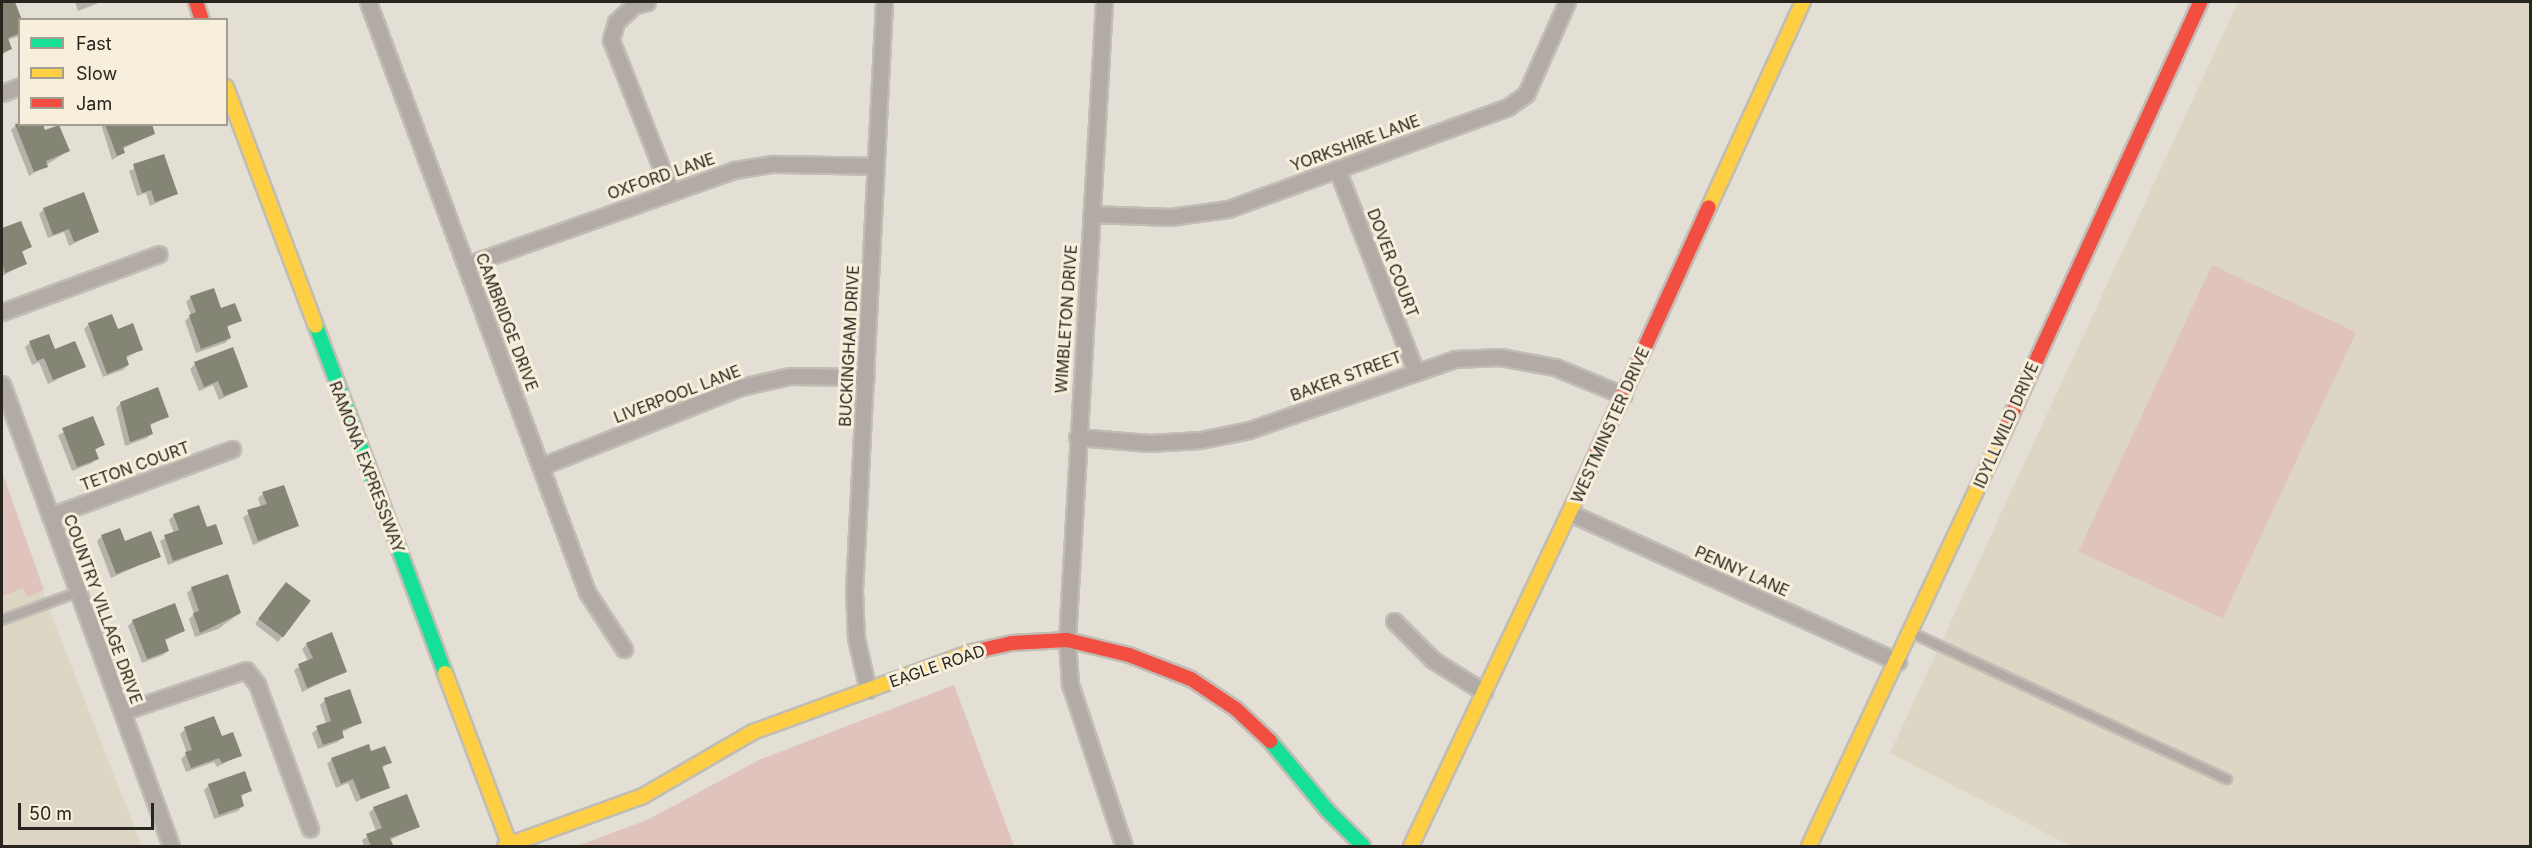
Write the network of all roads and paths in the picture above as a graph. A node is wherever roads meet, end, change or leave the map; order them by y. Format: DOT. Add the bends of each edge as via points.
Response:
graph roads {
  1 [pos="196,2"];
  2 [pos="368,2"];
  3 [pos="647,2"];
  4 [pos="884,2"];
  5 [pos="1104,2"];
  6 [pos="1567,2"];
  7 [pos="1803,2"];
  8 [pos="2200,2"];
  9 [pos="201,18"];
  10 [pos="18,87"];
  11 [pos="228,92"];
  12 [pos="2,93"];
  13 [pos="875,166"];
  14 [pos="1337,169"];
  15 [pos="670,190"];
  16 [pos="1091,214"];
  17 [pos="159,254"];
  18 [pos="466,265"];
  19 [pos="2,312"];
  20 [pos="1415,370"];
  21 [pos="866,377"];
  22 [pos="2,384"];
  23 [pos="1623,395"];
  24 [pos="1077,437"];
  25 [pos="232,449"];
  26 [pos="542,466"];
  27 [pos="1570,513"];
  28 [pos="50,516"];
  29 [pos="78,592"];
  30 [pos="2,620"];
  31 [pos="1394,621"];
  32 [pos="1912,633"];
  33 [pos="1067,640"];
  34 [pos="624,649"];
  35 [pos="1898,662"];
  36 [pos="868,690"];
  37 [pos="1484,692"];
  38 [pos="122,712"];
  39 [pos="2227,779"];
  40 [pos="310,829"];
  41 [pos="118,846"];
  42 [pos="123,846"];
  43 [pos="171,846"];
  44 [pos="508,846"];
  45 [pos="1124,846"];
  46 [pos="1364,846"];
  47 [pos="1411,846"];
  48 [pos="1809,846"];
  1 -- 9 [label="street"];
  2 -- 18 [label="street, CAMBRIDGE DRIVE"];
  3 -- 15 [label="street" via="633,6 616,22 611,40"];
  4 -- 13 [label="street, BUCKINGHAM DRIVE"];
  5 -- 16 [label="street, WIMBLETON DRIVE"];
  6 -- 14 [label="street, YORKSHIRE LANE" via="1526,94 1508,107"];
  7 -- 23 [label="street, WESTMINSTER DRIVE"];
  8 -- 32 [label="street, IDYLLWILD DRIVE"];
  10 -- 12 [label="street"];
  11 -- 44 [label="street, RAMONA EXPRESSWAY"];
  13 -- 15 [label="street, OXFORD LANE" via="773,164 734,170"];
  13 -- 21 [label="street, BUCKINGHAM DRIVE"];
  14 -- 16 [label="street, YORKSHIRE LANE" via="1228,209 1170,218"];
  14 -- 20 [label="street, DOVER COURT"];
  15 -- 18 [label="street, OXFORD LANE"];
  16 -- 24 [label="street, WIMBLETON DRIVE"];
  17 -- 19 [label="street"];
  18 -- 26 [label="street, CAMBRIDGE DRIVE"];
  20 -- 23 [label="street, BAKER STREET" via="1455,359 1500,357 1555,367"];
  20 -- 24 [label="street, BAKER STREET" via="1249,430 1200,440 1149,443"];
  21 -- 26 [label="street, LIVERPOOL LANE" via="789,376 741,387"];
  21 -- 36 [label="street, BUCKINGHAM DRIVE" via="854,591 856,638"];
  22 -- 28 [label="street, COUNTRY VILLAGE DRIVE"];
  23 -- 27 [label="street, WESTMINSTER DRIVE"];
  24 -- 33 [label="street, WIMBLETON DRIVE"];
  25 -- 28 [label="street, TETON COURT"];
  26 -- 34 [label="street, CAMBRIDGE DRIVE" via="587,592"];
  27 -- 35 [label="street, PENNY LANE"];
  27 -- 37 [label="street, WESTMINSTER DRIVE"];
  28 -- 29 [label="street, COUNTRY VILLAGE DRIVE"];
  29 -- 30 [label="lane"];
  29 -- 38 [label="street, COUNTRY VILLAGE DRIVE"];
  31 -- 37 [label="street" via="1433,660"];
  32 -- 35 [label="street, IDYLLWILD DRIVE"];
  32 -- 39 [label="lane"];
  33 -- 36 [label="street, EAGLE ROAD" via="1012,643 968,652"];
  33 -- 45 [label="street, WIMBLETON DRIVE" via="1070,684"];
  33 -- 46 [label="street, EAGLE ROAD" via="1129,655 1191,679 1236,709 1281,752 1327,810"];
  35 -- 48 [label="street, IDYLLWILD DRIVE"];
  36 -- 44 [label="street, EAGLE ROAD" via="753,732 643,796"];
  37 -- 47 [label="street, WESTMINSTER DRIVE"];
  38 -- 40 [label="street" via="246,670 257,684"];
  38 -- 43 [label="street, COUNTRY VILLAGE DRIVE"];
  41 -- 42 [label="path"];
}
